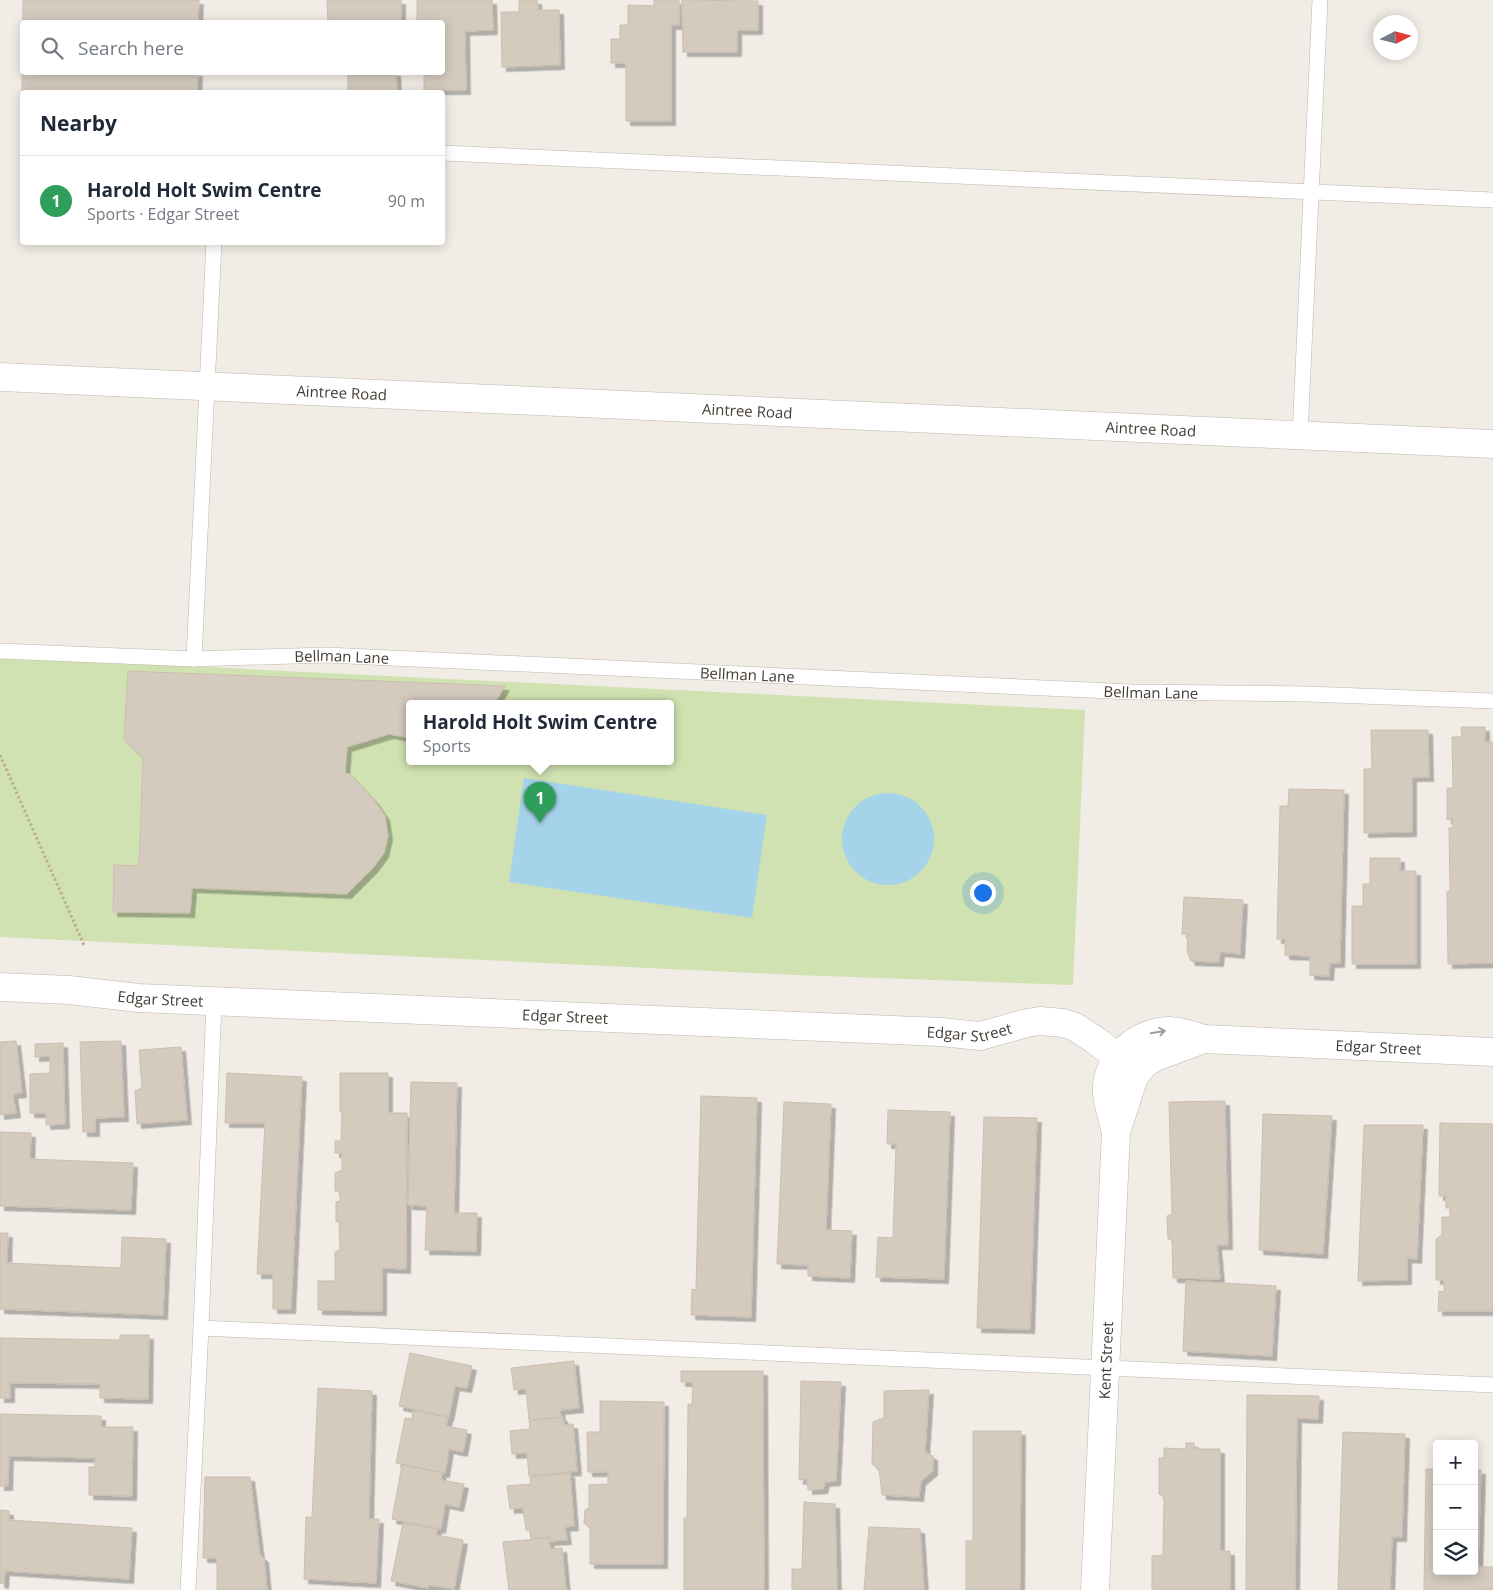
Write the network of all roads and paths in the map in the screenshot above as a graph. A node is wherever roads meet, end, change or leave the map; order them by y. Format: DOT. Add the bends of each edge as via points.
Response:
graph roads {
  1 [pos="1320,0"];
  2 [pos="445,153"];
  3 [pos="1310,192"];
  4 [pos="1493,200"];
  5 [pos="214,245"];
  6 [pos="0,377"];
  7 [pos="206,387"];
  8 [pos="1300,436"];
  9 [pos="1493,444"];
  10 [pos="0,651"];
  11 [pos="194,659"];
  12 [pos="1493,701"];
  13 [pos="0,755"];
  14 [pos="84,945"];
  15 [pos="0,987"];
  16 [pos="214,1002"];
  17 [pos="1493,1052"];
  18 [pos="1128,1064"];
  19 [pos="201,1328"];
  20 [pos="1104,1368"];
  21 [pos="1493,1385"];
  22 [pos="188,1590"];
  23 [pos="1095,1590"];
  1 -- 3 [label="lane"];
  2 -- 3 [label="lane"];
  3 -- 4 [label="lane"];
  3 -- 8 [label="lane"];
  5 -- 7 [label="lane"];
  6 -- 7 [label="street, Aintree Road"];
  7 -- 8 [label="street, Aintree Road"];
  7 -- 11 [label="lane"];
  8 -- 9 [label="street, Aintree Road"];
  10 -- 11 [label="lane, Bellman Lane"];
  11 -- 12 [label="lane, Bellman Lane" via="326,655 1123,691"];
  13 -- 14 [label="path"];
  15 -- 16 [label="street, Edgar Street"];
  16 -- 18 [label="street, Edgar Street" via="658,1019 980,1036 1027,1023 1052,1021 1075,1027"];
  16 -- 19 [label="lane"];
  17 -- 18 [label="street, Edgar Street" via="1204,1039"];
  18 -- 20 [label="street, Kent Street" via="1116,1132"];
  19 -- 20 [label="lane"];
  19 -- 22 [label="lane"];
  20 -- 21 [label="lane"];
  20 -- 23 [label="street, Kent Street"];
}
